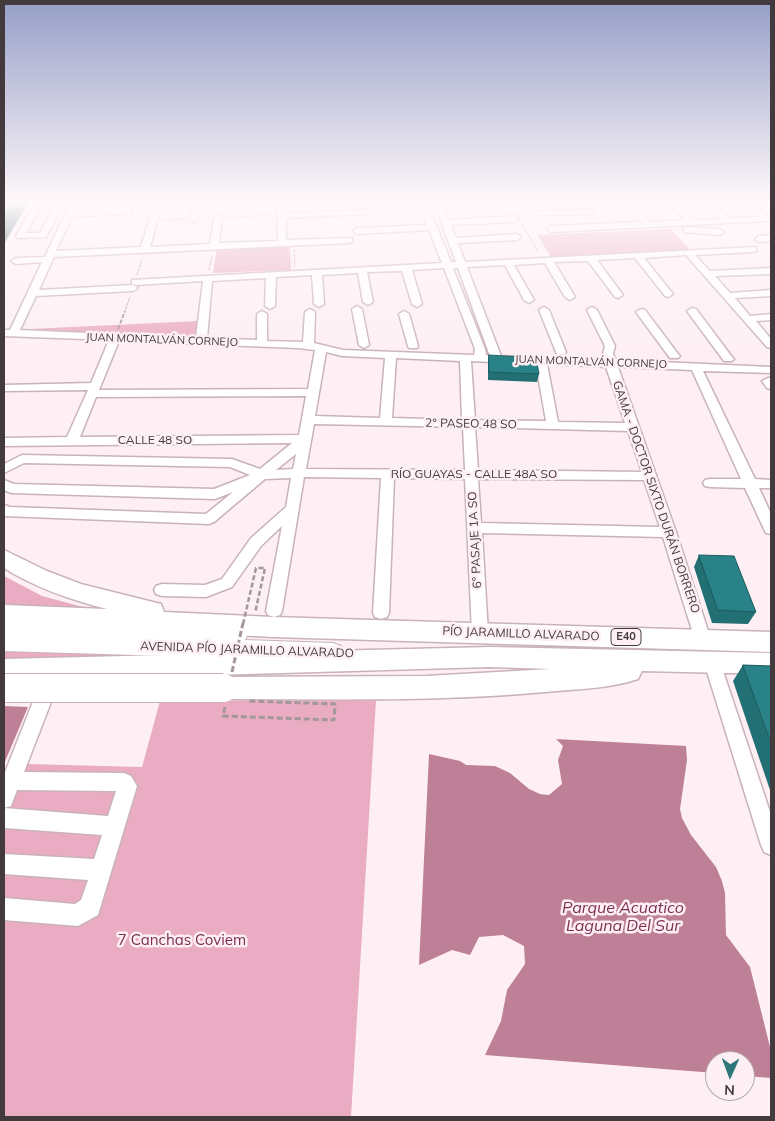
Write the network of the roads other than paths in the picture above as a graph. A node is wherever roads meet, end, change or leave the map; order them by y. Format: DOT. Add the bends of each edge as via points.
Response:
graph roads {
  1 [pos="73,255"];
  2 [pos="443,255"];
  3 [pos="458,255"];
  4 [pos="632,255"];
  5 [pos="637,255"];
  6 [pos="691,255"];
  7 [pos="50,257"];
  8 [pos="592,258"];
  9 [pos="545,260"];
  10 [pos="16,261"];
  11 [pos="508,262"];
  12 [pos="461,264"];
  13 [pos="447,265"];
  14 [pos="406,267"];
  15 [pos="362,270"];
  16 [pos="771,271"];
  17 [pos="317,272"];
  18 [pos="707,274"];
  19 [pos="271,275"];
  20 [pos="208,278"];
  21 [pos="33,293"];
  22 [pos="668,294"];
  23 [pos="771,294"];
  24 [pos="618,295"];
  25 [pos="727,296"];
  26 [pos="570,297"];
  27 [pos="529,300"];
  28 [pos="368,302"];
  29 [pos="319,304"];
  30 [pos="416,304"];
  31 [pos="357,309"];
  32 [pos="544,310"];
  33 [pos="592,310"];
  34 [pos="692,311"];
  35 [pos="310,312"];
  36 [pos="641,312"];
  37 [pos="404,314"];
  38 [pos="771,317"];
  39 [pos="748,319"];
  40 [pos="9,333"];
  41 [pos="115,338"];
  42 [pos="201,342"];
  43 [pos="262,344"];
  44 [pos="364,345"];
  45 [pos="771,345"];
  46 [pos="308,346"];
  47 [pos="413,346"];
  48 [pos="321,347"];
  49 [pos="561,352"];
  50 [pos="480,353"];
  51 [pos="391,354"];
  52 [pos="495,354"];
  53 [pos="674,356"];
  54 [pos="465,357"];
  55 [pos="728,358"];
  56 [pos="609,359"];
  57 [pos="541,360"];
  58 [pos="771,360"];
  59 [pos="696,367"];
  60 [pos="770,379"];
  61 [pos="4,388"];
  62 [pos="93,390"];
  63 [pos="313,392"];
  64 [pos="309,420"];
  65 [pos="386,422"];
  66 [pos="469,424"];
  67 [pos="553,426"];
  68 [pos="633,427"];
  69 [pos="306,439"];
  70 [pos="72,441"];
  71 [pos="4,442"];
  72 [pos="4,447"];
  73 [pos="4,457"];
  74 [pos="4,469"];
  75 [pos="299,472"];
  76 [pos="388,474"];
  77 [pos="472,474"];
  78 [pos="262,475"];
  79 [pos="650,476"];
  80 [pos="710,483"];
  81 [pos="4,484"];
  82 [pos="750,484"];
  83 [pos="771,484"];
  84 [pos="293,508"];
  85 [pos="4,510"];
  86 [pos="475,528"];
  87 [pos="771,529"];
  88 [pos="669,532"];
  89 [pos="4,558"];
  90 [pos="162,590"];
  91 [pos="381,613"];
  92 [pos="4,614"];
  93 [pos="262,618"];
  94 [pos="4,627"];
  95 [pos="362,630"];
  96 [pos="480,634"];
  97 [pos="126,639"];
  98 [pos="4,642"];
  99 [pos="771,642"];
  100 [pos="703,654"];
  101 [pos="490,657"];
  102 [pos="771,664"];
  103 [pos="54,669"];
  104 [pos="4,670"];
  105 [pos="4,688"];
  106 [pos="8,790"];
  107 [pos="4,818"];
  108 [pos="116,826"];
  109 [pos="771,845"];
  110 [pos="4,864"];
  111 [pos="102,870"];
  112 [pos="4,909"];
  1 -- 7 [label="street"];
  2 -- 13 [label="street"];
  3 -- 12 [label="street"];
  4 -- 8 [label="street"];
  5 -- 22 [label="street"];
  6 -- 18 [label="street"];
  7 -- 10 [label="street"];
  7 -- 21 [label="street"];
  8 -- 9 [label="street"];
  8 -- 24 [label="street"];
  9 -- 11 [label="street"];
  9 -- 26 [label="street"];
  11 -- 12 [label="street"];
  11 -- 27 [label="street"];
  12 -- 13 [label="street"];
  12 -- 52 [label="street"];
  13 -- 14 [label="street"];
  13 -- 50 [label="street"];
  14 -- 15 [label="street"];
  14 -- 30 [label="street"];
  15 -- 17 [label="street"];
  15 -- 28 [label="street"];
  16 -- 18 [label="street"];
  17 -- 19 [label="street"];
  17 -- 29 [label="street"];
  18 -- 25 [label="street"];
  19 -- 20 [label="street"];
  19 -- 43 [label="street"];
  20 -- 21 [label="street"];
  20 -- 42 [label="street"];
  21 -- 40 [label="street"];
  23 -- 25 [label="street"];
  25 -- 39 [label="street"];
  31 -- 44 [label="street"];
  32 -- 49 [label="street"];
  33 -- 56 [label="street, GAMA - DOCTOR SIXTO DURÁN BORRERO" via="610,346"];
  34 -- 55 [label="street"];
  35 -- 46 [label="street"];
  36 -- 53 [label="street"];
  37 -- 47 [label="street"];
  38 -- 39 [label="street"];
  39 -- 45 [label="street"];
  40 -- 41 [label="street, JUAN MONTALVÁN CORNEJO"];
  41 -- 42 [label="street, JUAN MONTALVÁN CORNEJO"];
  41 -- 62 [label="street"];
  42 -- 43 [label="street, JUAN MONTALVÁN CORNEJO"];
  43 -- 46 [label="street, JUAN MONTALVÁN CORNEJO"];
  44 -- 47 [label="street, JUAN MONTALVÁN CORNEJO"];
  44 -- 48 [label="street, JUAN MONTALVÁN CORNEJO"];
  46 -- 48 [label="street, JUAN MONTALVÁN CORNEJO"];
  47 -- 50 [label="street, JUAN MONTALVÁN CORNEJO"];
  48 -- 51 [label="street, JUAN MONTALVÁN CORNEJO" via="342,353"];
  48 -- 63 [label="street"];
  49 -- 52 [label="street, JUAN MONTALVÁN CORNEJO"];
  49 -- 56 [label="street, JUAN MONTALVÁN CORNEJO"];
  50 -- 52 [label="street, JUAN MONTALVÁN CORNEJO"];
  50 -- 54 [label="street, JUAN MONTALVÁN CORNEJO"];
  51 -- 54 [label="street, JUAN MONTALVÁN CORNEJO"];
  51 -- 65 [label="street"];
  52 -- 57 [label="street, JUAN MONTALVÁN CORNEJO"];
  53 -- 55 [label="street, JUAN MONTALVÁN CORNEJO"];
  53 -- 56 [label="street, JUAN MONTALVÁN CORNEJO"];
  54 -- 66 [label="street, 6° PASAJE 1A SO"];
  55 -- 58 [label="street, JUAN MONTALVÁN CORNEJO"];
  56 -- 57 [label="street, JUAN MONTALVÁN CORNEJO"];
  56 -- 59 [label="street, JUAN MONTALVÁN CORNEJO"];
  56 -- 68 [label="street, GAMA - DOCTOR SIXTO DURÁN BORRERO"];
  57 -- 67 [label="street"];
  59 -- 60 [label="street, JUAN MONTALVÁN CORNEJO"];
  59 -- 82 [label="street"];
  61 -- 62 [label="street"];
  62 -- 63 [label="street"];
  62 -- 70 [label="street"];
  63 -- 64 [label="street"];
  64 -- 65 [label="street, 2° PASEO 48 SO"];
  64 -- 69 [label="street"];
  65 -- 66 [label="street, 2° PASEO 48 SO"];
  66 -- 67 [label="street, 2° PASEO 48 SO"];
  66 -- 77 [label="street, 6° PASAJE 1A SO"];
  67 -- 68 [label="street, 2° PASEO 48 SO"];
  68 -- 79 [label="street, GAMA - DOCTOR SIXTO DURÁN BORRERO"];
  69 -- 70 [label="street, CALLE 48 SO"];
  69 -- 75 [label="street"];
  69 -- 78 [label="street"];
  70 -- 71 [label="street, CALLE 48 SO"];
  72 -- 73 [label="street" via="8,448"];
  74 -- 78 [label="street" via="22,459 232,463"];
  75 -- 76 [label="street, RÍO GUAYAS - CALLE 48A SO"];
  75 -- 78 [label="street, RÍO GUAYAS - CALLE 48A SO"];
  75 -- 84 [label="street"];
  76 -- 77 [label="street, RÍO GUAYAS - CALLE 48A SO"];
  76 -- 91 [label="street"];
  77 -- 79 [label="street, RÍO GUAYAS - CALLE 48A SO"];
  77 -- 86 [label="street, 6° PASAJE 1A SO"];
  78 -- 81 [label="street" via="215,494 11,488"];
  78 -- 85 [label="street" via="209,519"];
  79 -- 88 [label="street, GAMA - DOCTOR SIXTO DURÁN BORRERO"];
  80 -- 82 [label="street"];
  82 -- 83 [label="street"];
  82 -- 87 [label="street"];
  84 -- 90 [label="street" via="256,542 227,583 206,590"];
  84 -- 93 [label="street"];
  86 -- 88 [label="street"];
  86 -- 96 [label="street, 6° PASAJE 1A SO"];
  88 -- 100 [label="street, GAMA - DOCTOR SIXTO DURÁN BORRERO"];
  89 -- 93 [label="highway" via="48,581 103,599 165,613"];
  92 -- 93 [label="highway"];
  93 -- 95 [label="highway, PÍO JARAMILLO ALVARADO"];
  94 -- 97 [label="main road, AVENIDA PÍO JARAMILLO ALVARADO"];
  95 -- 96 [label="highway, PÍO JARAMILLO ALVARADO / E40"];
  95 -- 97 [label="main road, AVENIDA PÍO JARAMILLO ALVARADO"];
  96 -- 100 [label="highway, PÍO JARAMILLO ALVARADO / E40"];
  97 -- 98 [label="main road, AVENIDA PÍO JARAMILLO ALVARADO"];
  97 -- 101 [label="main road, AVENIDA PÍO JARAMILLO ALVARADO"];
  99 -- 100 [label="highway, PÍO JARAMILLO ALVARADO / E40"];
  100 -- 101 [label="highway, PÍO JARAMILLO ALVARADO / E40"];
  100 -- 102 [label="highway, PÍO JARAMILLO ALVARADO / E40"];
  100 -- 105 [label="highway, bridge" via="539,682 451,688"];
  100 -- 109 [label="street, GAMA - DOCTOR SIXTO DURÁN BORRERO"];
  101 -- 103 [label="highway, PÍO JARAMILLO ALVARADO"];
  103 -- 104 [label="highway, PÍO JARAMILLO ALVARADO"];
  103 -- 106 [label="street"];
  106 -- 108 [label="street" via="124,782 127,792"];
  107 -- 108 [label="street"];
  108 -- 111 [label="street"];
  110 -- 111 [label="street"];
  111 -- 112 [label="street" via="90,907 78,915"];
}
